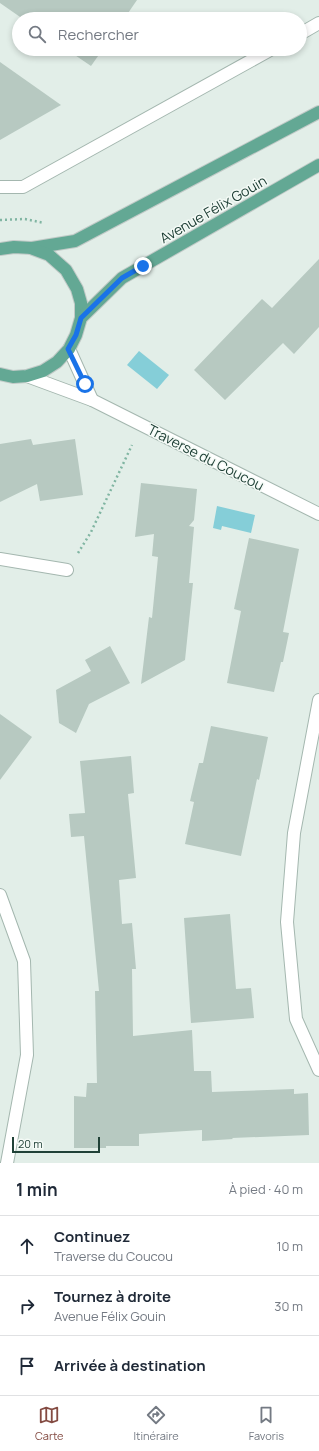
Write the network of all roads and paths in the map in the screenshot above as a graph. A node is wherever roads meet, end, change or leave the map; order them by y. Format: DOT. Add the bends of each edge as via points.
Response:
graph roads {
  1 [pos="319,16"];
  2 [pos="315,25"];
  3 [pos="259,56"];
  4 [pos="319,112"];
  5 [pos="319,165"];
  6 [pos="0,187"];
  7 [pos="0,220"];
  8 [pos="48,224"];
  9 [pos="32,248"];
  10 [pos="0,249"];
  11 [pos="81,318"];
  12 [pos="68,349"];
  13 [pos="0,374"];
  14 [pos="26,376"];
  15 [pos="92,400"];
  16 [pos="133,443"];
  17 [pos="319,514"];
  18 [pos="0,559"];
  19 [pos="67,570"];
  20 [pos="319,700"];
  21 [pos="0,894"];
  22 [pos="319,1070"];
  23 [pos="7,1163"];
  1 -- 2 [label="street"];
  3 -- 6 [label="street" via="23,187"];
  4 -- 9 [label="main road" via="75,241"];
  5 -- 11 [label="main road, Avenue Félix Gouin" via="122,278"];
  7 -- 8 [label="path" via="25,219"];
  9 -- 10 [label="main road"];
  9 -- 11 [label="main road" via="49,255 66,270 77,289"];
  11 -- 12 [label="main road, Avenue Félix Gouin"];
  12 -- 14 [label="main road, Avenue Félix Gouin" via="57,362 43,371"];
  12 -- 15 [label="street"];
  13 -- 14 [label="main road, Avenue Félix Gouin" via="12,377"];
  14 -- 15 [label="street, Traverse du Coucou"];
  15 -- 17 [label="street, Traverse du Coucou"];
  16 -- 19 [label="path" via="91,532"];
  18 -- 19 [label="street"];
  20 -- 22 [label="street" via="294,833 287,922 296,1019"];
  21 -- 23 [label="street" via="24,961 26,1024 26,1055"];
}
